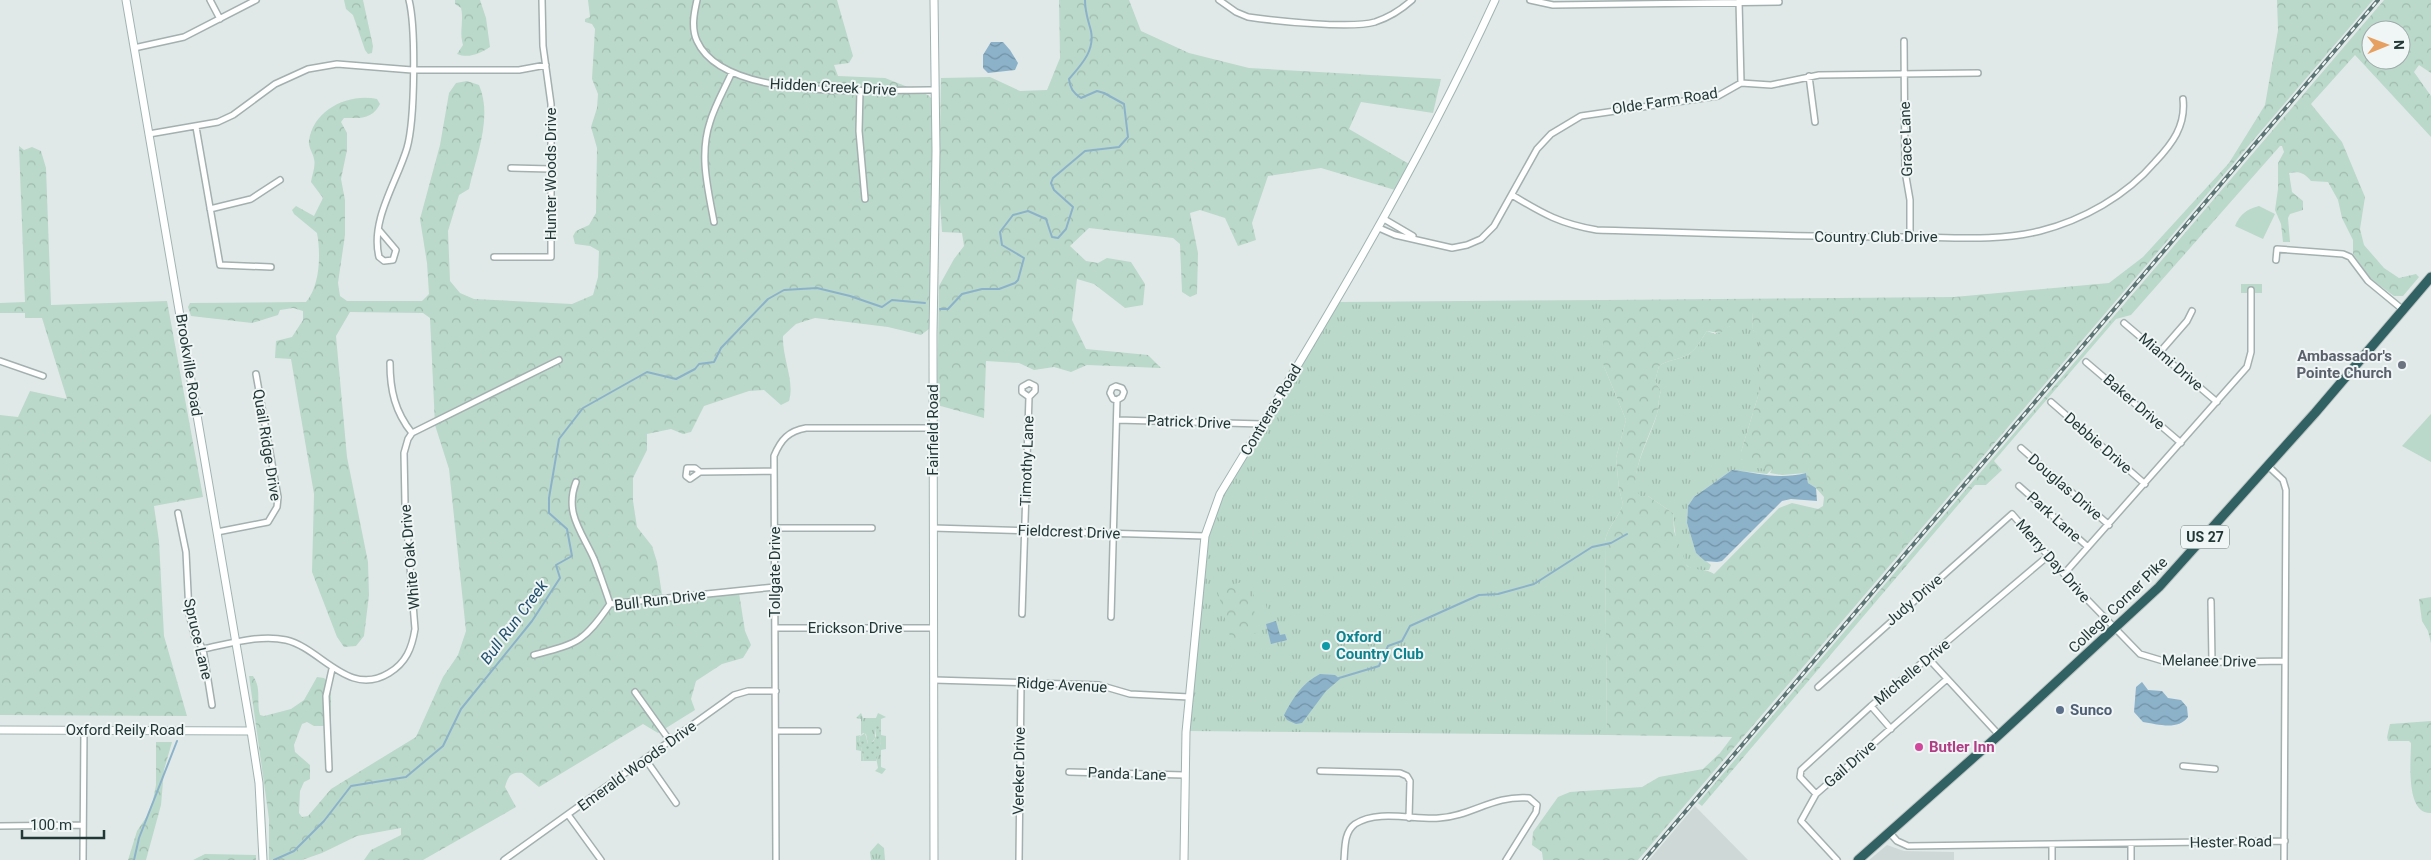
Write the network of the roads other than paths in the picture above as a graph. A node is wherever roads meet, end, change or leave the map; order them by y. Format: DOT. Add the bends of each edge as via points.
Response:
graph roads {
  1 [pos="126,0"];
  2 [pos="210,0"];
  3 [pos="256,0"];
  4 [pos="409,0"];
  5 [pos="542,0"];
  6 [pos="697,0"];
  7 [pos="934,0"];
  8 [pos="1219,0"];
  9 [pos="1412,0"];
  10 [pos="1495,0"];
  11 [pos="1530,0"];
  12 [pos="1739,1"];
  13 [pos="1779,2"];
  14 [pos="220,19"];
  15 [pos="1904,41"];
  16 [pos="134,48"];
  17 [pos="546,65"];
  18 [pos="412,70"];
  19 [pos="732,72"];
  20 [pos="1905,74"];
  21 [pos="1978,74"];
  22 [pos="1809,76"];
  23 [pos="1741,83"];
  24 [pos="860,90"];
  25 [pos="935,90"];
  26 [pos="2182,99"];
  27 [pos="1815,122"];
  28 [pos="196,127"];
  29 [pos="149,134"];
  30 [pos="511,168"];
  31 [pos="551,168"];
  32 [pos="280,180"];
  33 [pos="1512,195"];
  34 [pos="865,199"];
  35 [pos="210,209"];
  36 [pos="1384,219"];
  37 [pos="714,222"];
  38 [pos="1379,228"];
  39 [pos="379,230"];
  40 [pos="1910,237"];
  41 [pos="1415,238"];
  42 [pos="494,257"];
  43 [pos="2276,260"];
  44 [pos="271,267"];
  45 [pos="2431,277"];
  46 [pos="2251,290"];
  47 [pos="2402,309"];
  48 [pos="2192,311"];
  49 [pos="2124,323"];
  50 [pos="2160,352"];
  51 [pos="559,360"];
  52 [pos="0,361"];
  53 [pos="2086,362"];
  54 [pos="390,363"];
  55 [pos="256,374"];
  56 [pos="43,376"];
  57 [pos="1029,397"];
  58 [pos="1117,400"];
  59 [pos="2051,402"];
  60 [pos="2217,402"];
  61 [pos="1117,420"];
  62 [pos="1262,424"];
  63 [pos="933,428"];
  64 [pos="412,433"];
  65 [pos="2181,443"];
  66 [pos="2021,448"];
  67 [pos="2268,466"];
  68 [pos="700,472"];
  69 [pos="774,472"];
  70 [pos="576,482"];
  71 [pos="2145,484"];
  72 [pos="2019,486"];
  73 [pos="178,513"];
  74 [pos="2012,514"];
  75 [pos="2108,526"];
  76 [pos="775,528"];
  77 [pos="872,528"];
  78 [pos="933,528"];
  79 [pos="1025,530"];
  80 [pos="216,532"];
  81 [pos="1113,533"];
  82 [pos="1205,536"];
  83 [pos="2088,548"];
  84 [pos="2048,556"];
  85 [pos="2064,574"];
  86 [pos="775,587"];
  87 [pos="2211,601"];
  88 [pos="610,604"];
  89 [pos="1022,614"];
  90 [pos="1111,617"];
  91 [pos="775,628"];
  92 [pos="934,628"];
  93 [pos="2115,629"];
  94 [pos="236,643"];
  95 [pos="202,649"];
  96 [pos="534,655"];
  97 [pos="1928,658"];
  98 [pos="2285,661"];
  99 [pos="2212,662"];
  100 [pos="332,668"];
  101 [pos="934,680"];
  102 [pos="1947,680"];
  103 [pos="1021,683"];
  104 [pos="1818,687"];
  105 [pos="776,691"];
  106 [pos="635,692"];
  107 [pos="1189,697"];
  108 [pos="212,704"];
  109 [pos="1871,706"];
  110 [pos="1891,729"];
  111 [pos="0,730"];
  112 [pos="84,730"];
  113 [pos="251,731"];
  114 [pos="776,731"];
  115 [pos="818,731"];
  116 [pos="1999,735"];
  117 [pos="670,741"];
  118 [pos="646,760"];
  119 [pos="2183,766"];
  120 [pos="329,769"];
  121 [pos="2215,769"];
  122 [pos="1320,771"];
  123 [pos="1069,772"];
  124 [pos="1184,775"];
  125 [pos="1816,794"];
  126 [pos="676,803"];
  127 [pos="569,816"];
  128 [pos="1409,818"];
  129 [pos="83,825"];
  130 [pos="0,826"];
  131 [pos="1889,832"];
  132 [pos="2285,841"];
  133 [pos="2131,843"];
  134 [pos="2052,844"];
  135 [pos="83,860"];
  136 [pos="263,860"];
  137 [pos="504,860"];
  138 [pos="601,860"];
  139 [pos="776,860"];
  140 [pos="934,860"];
  141 [pos="1019,860"];
  142 [pos="1184,860"];
  143 [pos="1344,860"];
  144 [pos="1506,860"];
  145 [pos="1837,860"];
  146 [pos="1858,860"];
  147 [pos="2052,860"];
  148 [pos="2131,860"];
  149 [pos="2284,860"];
  1 -- 16 [label="street, Brookville Road"];
  2 -- 14 [label="street"];
  3 -- 14 [label="street"];
  4 -- 18 [label="street"];
  5 -- 17 [label="street, Hunter Woods Drive"];
  6 -- 19 [label="street, Hidden Creek Drive" via="694,28 697,41 706,54"];
  7 -- 25 [label="street, Fairfield Road"];
  8 -- 9 [label="street" via="1248,17 1355,24 1388,17"];
  10 -- 36 [label="street, Contreras Road" via="1460,76"];
  11 -- 12 [label="street" via="1553,5"];
  12 -- 13 [label="street"];
  12 -- 23 [label="street"];
  14 -- 16 [label="street" via="184,37"];
  15 -- 20 [label="street, Grace Lane"];
  16 -- 29 [label="street, Brookville Road"];
  17 -- 18 [label="street" via="520,70"];
  17 -- 31 [label="street, Hunter Woods Drive" via="551,104"];
  18 -- 28 [label="street" via="337,64 308,69 275,84 233,115"];
  18 -- 39 [label="street" via="411,127 407,148"];
  19 -- 24 [label="street, Hidden Creek Drive" via="777,87"];
  19 -- 37 [label="street" via="706,137 705,169"];
  20 -- 21 [label="street"];
  20 -- 22 [label="street"];
  20 -- 40 [label="street, Grace Lane"];
  22 -- 23 [label="street" via="1771,85"];
  22 -- 27 [label="street"];
  23 -- 33 [label="street, Olde Farm Road" via="1718,96 1598,112 1566,123 1537,149"];
  24 -- 25 [label="street, Hidden Creek Drive"];
  24 -- 34 [label="street" via="859,139"];
  25 -- 63 [label="street, Fairfield Road"];
  26 -- 40 [label="street, Country Club Drive" via="2184,115 2181,126 2163,154 2118,196 2086,215 2041,231 2004,238"];
  28 -- 29 [label="street"];
  28 -- 35 [label="street"];
  29 -- 80 [label="street, Brookville Road"];
  30 -- 31 [label="street"];
  31 -- 42 [label="street, Hunter Woods Drive" via="550,257"];
  32 -- 35 [label="street" via="251,199"];
  33 -- 40 [label="street, Country Club Drive" via="1570,226 1597,230"];
  33 -- 41 [label="street, Olde Farm Road" via="1494,226 1481,239 1452,248"];
  35 -- 44 [label="street" via="220,265"];
  36 -- 38 [label="street, Contreras Road"];
  36 -- 41 [label="street, Olde Farm Road"];
  38 -- 41 [label="street, Olde Farm Road"];
  38 -- 62 [label="street, Contreras Road"];
  39 -- 39 [label="street" via="396,250 394,260 384,261 380,257"];
  43 -- 47 [label="street" via="2277,249 2343,254 2350,257 2368,281"];
  45 -- 47 [label="highway, College Corner Pike / US 27"];
  46 -- 60 [label="street" via="2250,359 2244,372"];
  47 -- 67 [label="highway, College Corner Pike / US 27"];
  48 -- 50 [label="street"];
  49 -- 50 [label="street, Miami Drive"];
  50 -- 60 [label="street, Miami Drive"];
  51 -- 64 [label="street"];
  52 -- 56 [label="street"];
  53 -- 65 [label="street, Baker Drive"];
  54 -- 64 [label="street" via="395,405"];
  55 -- 80 [label="street, Quail Ridge Drive" via="278,497 277,507 268,522"];
  57 -- 79 [label="street, Timothy Lane"];
  58 -- 61 [label="street"];
  59 -- 71 [label="street, Debbie Drive"];
  60 -- 65 [label="street"];
  61 -- 62 [label="street, Patrick Drive"];
  61 -- 81 [label="street"];
  62 -- 82 [label="street, Contreras Road" via="1220,494"];
  63 -- 69 [label="street, Tollgate Drive" via="794,430 778,445"];
  63 -- 78 [label="street, Fairfield Road"];
  64 -- 100 [label="street, White Oak Drive" via="404,453 414,615 412,645 406,658 382,677 354,678"];
  65 -- 71 [label="street"];
  66 -- 75 [label="street, Douglas Drive"];
  67 -- 93 [label="highway, College Corner Pike / US 27" via="2159,587"];
  67 -- 98 [label="street, Hester Road" via="2279,475 2286,490"];
  68 -- 69 [label="street"];
  69 -- 76 [label="street, Tollgate Drive"];
  70 -- 88 [label="street" via="571,504 573,518 593,557"];
  71 -- 75 [label="street"];
  72 -- 83 [label="street, Park Lane"];
  73 -- 95 [label="street, Spruce Lane" via="186,552 189,613"];
  74 -- 84 [label="street, Merry Day Drive"];
  74 -- 104 [label="street, Judy Drive"];
  75 -- 83 [label="street"];
  76 -- 77 [label="street"];
  76 -- 86 [label="street, Tollgate Drive"];
  78 -- 79 [label="street, Fieldcrest Drive"];
  78 -- 92 [label="street, Fairfield Road"];
  79 -- 81 [label="street, Fieldcrest Drive"];
  79 -- 89 [label="street, Timothy Lane"];
  80 -- 94 [label="street, Brookville Road"];
  81 -- 82 [label="street, Fieldcrest Drive"];
  81 -- 90 [label="street"];
  82 -- 107 [label="street, Contreras Road"];
  83 -- 85 [label="street"];
  84 -- 85 [label="street, Merry Day Drive"];
  84 -- 97 [label="street, Michelle Drive"];
  85 -- 93 [label="street, Merry Day Drive"];
  86 -- 88 [label="street, Bull Run Drive"];
  86 -- 91 [label="street, Tollgate Drive"];
  87 -- 99 [label="street"];
  88 -- 96 [label="street, Bull Run Drive" via="584,638"];
  91 -- 92 [label="street, Erickson Drive"];
  91 -- 105 [label="street, Tollgate Drive"];
  92 -- 101 [label="street, Fairfield Road"];
  93 -- 99 [label="street, Melanee Drive" via="2132,648 2155,660"];
  93 -- 116 [label="highway, College Corner Pike / US 27"];
  94 -- 95 [label="street, White Oak Drive"];
  94 -- 100 [label="street, White Oak Drive" via="274,638 294,642"];
  94 -- 113 [label="street, Brookville Road"];
  95 -- 108 [label="street, Spruce Lane"];
  97 -- 102 [label="street"];
  97 -- 109 [label="street, Michelle Drive"];
  98 -- 99 [label="street, Melanee Drive"];
  98 -- 132 [label="street, Hester Road"];
  100 -- 120 [label="street" via="326,696"];
  101 -- 103 [label="street, Ridge Avenue"];
  101 -- 140 [label="street, Fairfield Road"];
  102 -- 110 [label="street, Gail Drive"];
  102 -- 116 [label="street"];
  103 -- 107 [label="street, Ridge Avenue" via="1099,685 1130,694"];
  103 -- 141 [label="street, Vereker Drive"];
  105 -- 114 [label="street, Tollgate Drive"];
  105 -- 117 [label="street, Emerald Woods Drive" via="748,691 734,696"];
  106 -- 117 [label="street"];
  107 -- 124 [label="street, Contreras Road"];
  109 -- 110 [label="street"];
  109 -- 125 [label="street, Michelle Drive" via="1801,770 1800,777"];
  110 -- 125 [label="street, Gail Drive"];
  111 -- 112 [label="street, Oxford Reily Road"];
  112 -- 113 [label="street, Oxford Reily Road"];
  112 -- 129 [label="street"];
  113 -- 136 [label="street, Brookville Road" via="259,783"];
  114 -- 115 [label="street"];
  114 -- 139 [label="street, Tollgate Drive"];
  116 -- 131 [label="highway, College Corner Pike / US 27"];
  117 -- 118 [label="street, Emerald Woods Drive"];
  118 -- 126 [label="street"];
  118 -- 127 [label="street, Emerald Woods Drive"];
  119 -- 121 [label="street"];
  122 -- 128 [label="street" via="1400,773 1407,776 1410,781"];
  123 -- 124 [label="street, Panda Lane"];
  124 -- 142 [label="street, Contreras Road"];
  125 -- 145 [label="street, Gail Drive" via="1801,821"];
  127 -- 137 [label="street, Emerald Woods Drive"];
  127 -- 138 [label="street"];
  128 -- 143 [label="street" via="1371,819 1352,826 1345,843"];
  128 -- 144 [label="street" via="1450,817 1491,802 1529,798 1537,805 1536,812"];
  129 -- 130 [label="street"];
  129 -- 135 [label="street"];
  131 -- 134 [label="street, Hester Road" via="1908,846"];
  131 -- 146 [label="highway, College Corner Pike / US 27"];
  132 -- 133 [label="street, Hester Road"];
  132 -- 149 [label="street"];
  133 -- 134 [label="street, Hester Road"];
  133 -- 148 [label="street"];
  134 -- 147 [label="street"];
}
